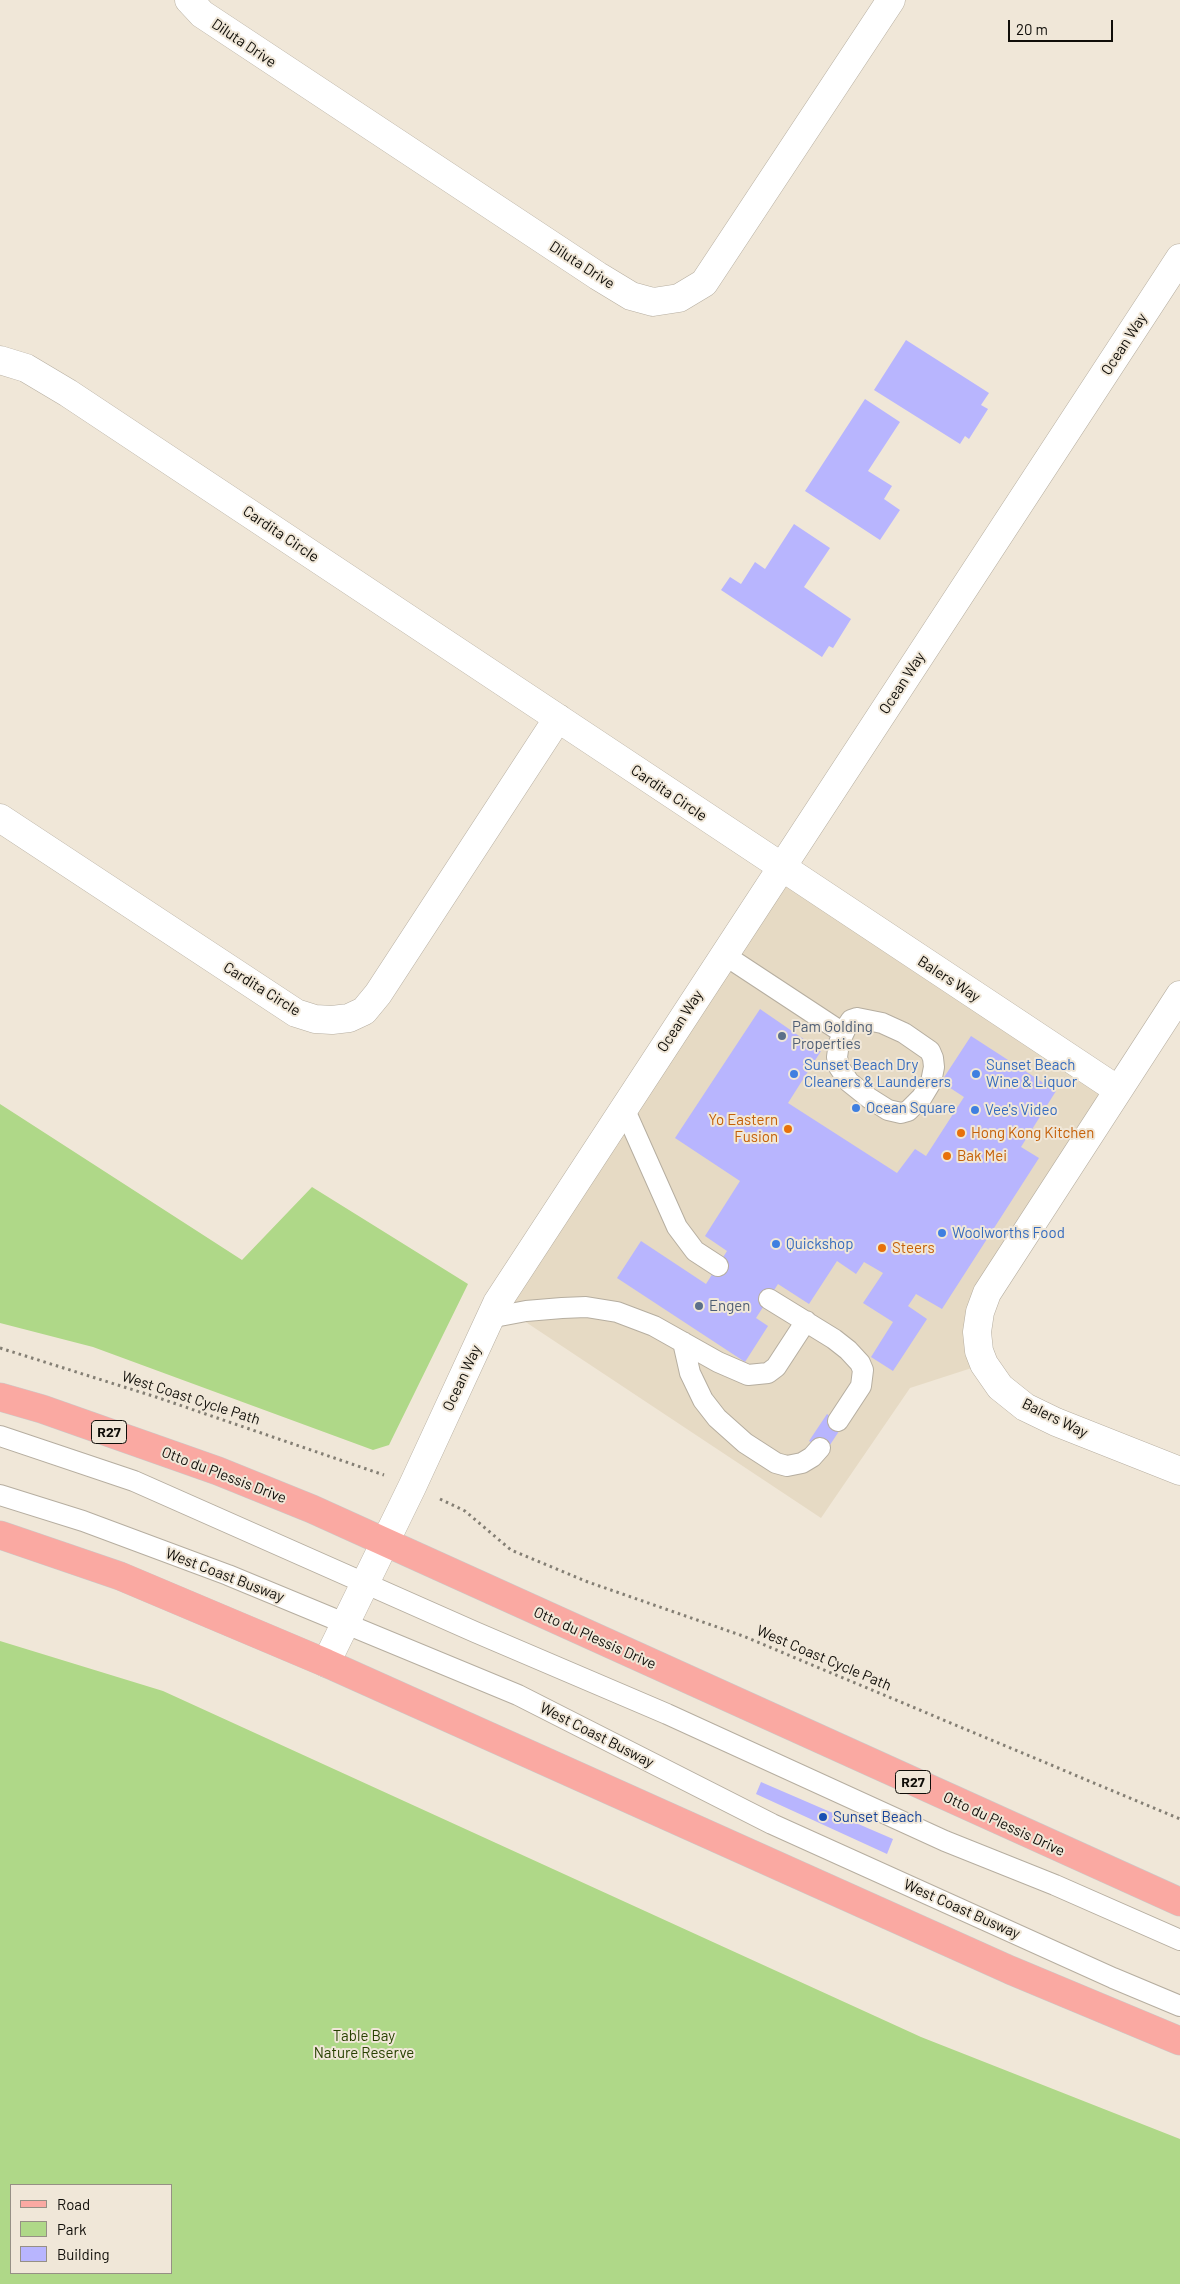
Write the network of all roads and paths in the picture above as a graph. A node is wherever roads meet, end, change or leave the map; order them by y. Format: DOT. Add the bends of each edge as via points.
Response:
graph roads {
  1 [pos="189,0"];
  2 [pos="891,0"];
  3 [pos="1180,258"];
  4 [pos="0,360"];
  5 [pos="558,718"];
  6 [pos="0,818"];
  7 [pos="780,867"];
  8 [pos="723,954"];
  9 [pos="1180,995"];
  10 [pos="843,1033"];
  11 [pos="1118,1090"];
  12 [pos="624,1108"];
  13 [pos="718,1266"];
  14 [pos="769,1299"];
  15 [pos="489,1318"];
  16 [pos="806,1321"];
  17 [pos="683,1342"];
  18 [pos="0,1348"];
  19 [pos="0,1397"];
  20 [pos="838,1421"];
  21 [pos="0,1436"];
  22 [pos="820,1448"];
  23 [pos="374,1470"];
  24 [pos="1180,1471"];
  25 [pos="0,1495"];
  26 [pos="465,1511"];
  27 [pos="0,1535"];
  28 [pos="384,1543"];
  29 [pos="365,1583"];
  30 [pos="346,1623"];
  31 [pos="326,1663"];
  32 [pos="1180,1819"];
  33 [pos="1180,1902"];
  34 [pos="1180,1940"];
  35 [pos="1180,2006"];
  36 [pos="1180,2041"];
  1 -- 2 [label="street, Diluta Drive" via="202,14 598,276 630,296 653,302 679,298 708,278"];
  3 -- 7 [label="street, Ocean Way"];
  4 -- 5 [label="street, Cardita Circle" via="26,368 68,393"];
  5 -- 6 [label="street, Cardita Circle" via="378,994 364,1011 350,1018 323,1019 296,1013"];
  5 -- 7 [label="street, Cardita Circle"];
  7 -- 8 [label="street, Ocean Way"];
  7 -- 11 [label="street, Balers Way"];
  8 -- 10 [label="lane"];
  8 -- 12 [label="street, Ocean Way"];
  9 -- 11 [label="street, Balers Way"];
  10 -- 10 [label="lane" via="851,1020 869,1018 904,1033 930,1051 934,1058 931,1082 915,1106 900,1113 888,1110 849,1082 837,1057"];
  11 -- 24 [label="street, Balers Way" via="987,1293 977,1332 979,1351 1000,1387 1025,1407"];
  12 -- 13 [label="lane" via="677,1227 695,1251"];
  12 -- 15 [label="street, Ocean Way"];
  14 -- 16 [label="lane"];
  15 -- 17 [label="lane" via="526,1311 586,1307 617,1312 654,1326"];
  15 -- 28 [label="street, Ocean Way"];
  16 -- 17 [label="lane" via="776,1367 757,1375 740,1373"];
  16 -- 20 [label="lane" via="848,1350 863,1370 857,1395"];
  17 -- 22 [label="lane" via="690,1373 703,1400 717,1418 745,1443 776,1463 787,1466 802,1463"];
  18 -- 23 [label="path, West Coast Cycle Path"];
  19 -- 28 [label="main road, Otto du Plessis Drive / R27" via="218,1470"];
  21 -- 29 [label="lane" via="134,1481"];
  25 -- 30 [label="lane, West Coast Busway" via="83,1520 228,1574"];
  26 -- 32 [label="path, West Coast Cycle Path" via="511,1550 588,1582 742,1636"];
  27 -- 31 [label="main road" via="120,1576"];
  28 -- 29 [label="street, Ocean Way"];
  28 -- 33 [label="main road, Otto du Plessis Drive / R27"];
  29 -- 30 [label="street, Ocean Way"];
  29 -- 34 [label="lane" via="666,1714 945,1841"];
  30 -- 31 [label="street, Ocean Way"];
  30 -- 35 [label="lane, West Coast Busway" via="518,1695 772,1824"];
  31 -- 36 [label="main road" via="992,1962"];
}
